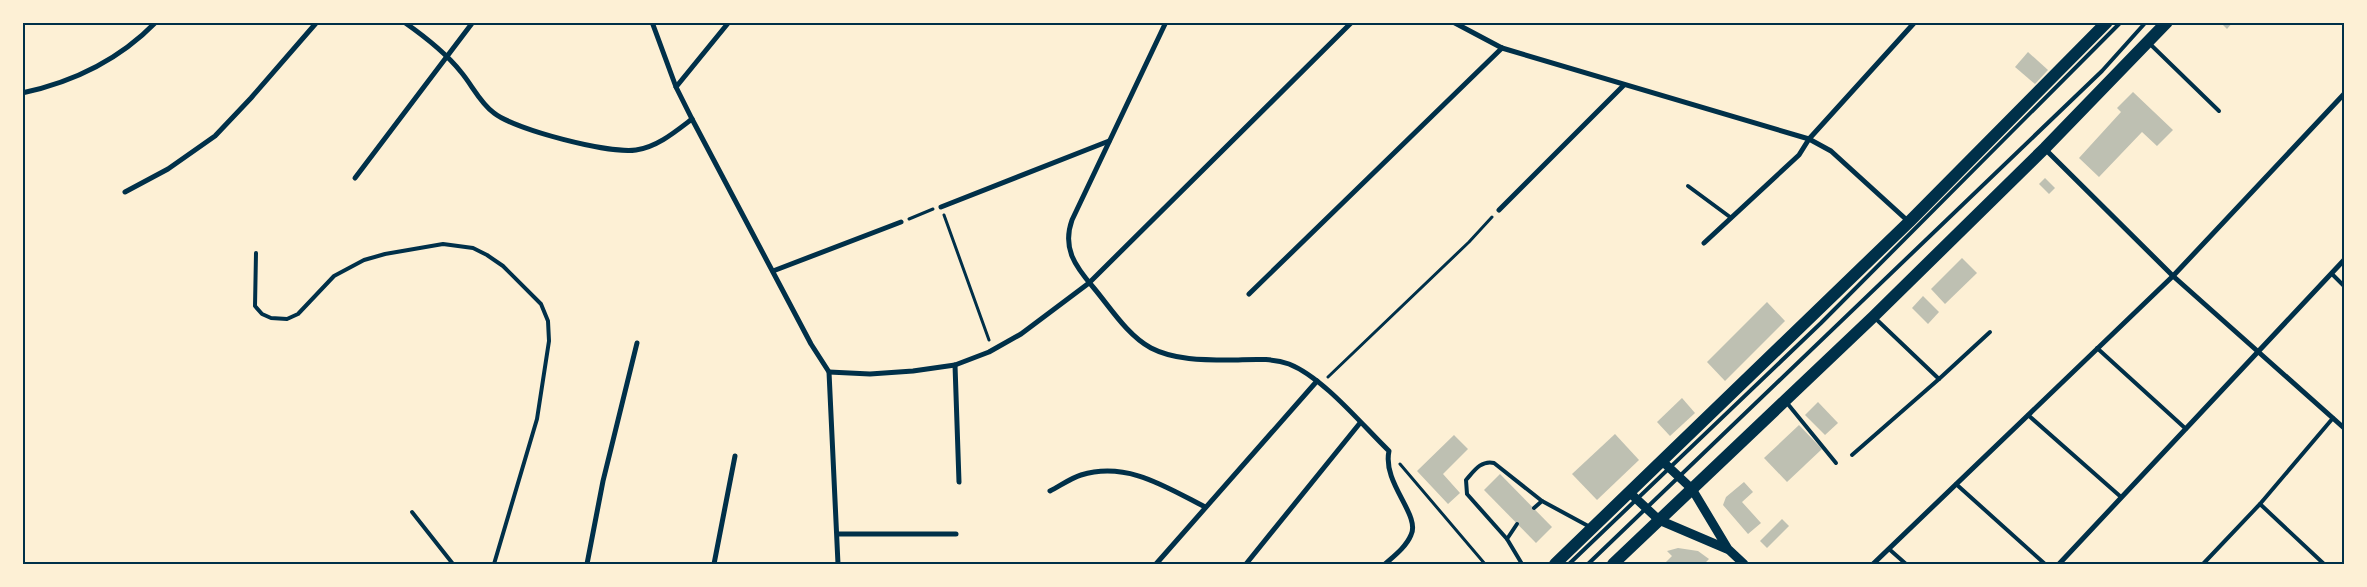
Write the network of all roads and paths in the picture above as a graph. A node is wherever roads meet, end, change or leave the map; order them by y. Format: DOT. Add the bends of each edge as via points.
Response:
graph roads {
  1 [pos="156,22"];
  2 [pos="317,22"];
  3 [pos="404,22"];
  4 [pos="473,22"];
  5 [pos="652,22"];
  6 [pos="729,22"];
  7 [pos="1166,22"];
  8 [pos="1352,22"];
  9 [pos="1453,22"];
  10 [pos="1915,22"];
  11 [pos="2107,22"];
  12 [pos="2121,22"];
  13 [pos="2146,22"];
  14 [pos="2167,22"];
  15 [pos="2148,42"];
  16 [pos="1502,48"];
  17 [pos="446,56"];
  18 [pos="1624,85"];
  19 [pos="676,87"];
  20 [pos="22,93"];
  21 [pos="2344,94"];
  22 [pos="2219,111"];
  23 [pos="692,119"];
  24 [pos="1809,140"];
  25 [pos="1109,141"];
  26 [pos="2045,148"];
  27 [pos="355,178"];
  28 [pos="1688,186"];
  29 [pos="125,192"];
  30 [pos="941,207"];
  31 [pos="1499,210"];
  32 [pos="1730,216"];
  33 [pos="901,222"];
  34 [pos="1909,222"];
  35 [pos="1704,243"];
  36 [pos="256,253"];
  37 [pos="2344,260"];
  38 [pos="773,271"];
  39 [pos="2332,274"];
  40 [pos="2173,276"];
  41 [pos="1089,283"];
  42 [pos="2344,286"];
  43 [pos="1249,294"];
  44 [pos="1873,317"];
  45 [pos="1990,332"];
  46 [pos="637,343"];
  47 [pos="2098,348"];
  48 [pos="993,350"];
  49 [pos="2260,351"];
  50 [pos="955,365"];
  51 [pos="829,372"];
  52 [pos="1939,379"];
  53 [pos="1319,382"];
  54 [pos="1786,401"];
  55 [pos="2028,416"];
  56 [pos="2333,418"];
  57 [pos="1360,423"];
  58 [pos="2344,428"];
  59 [pos="2186,429"];
  60 [pos="1389,451"];
  61 [pos="1852,455"];
  62 [pos="735,456"];
  63 [pos="1836,463"];
  64 [pos="1666,464"];
  65 [pos="1681,477"];
  66 [pos="959,482"];
  67 [pos="1956,484"];
  68 [pos="1692,489"];
  69 [pos="1050,491"];
  70 [pos="1633,496"];
  71 [pos="2121,497"];
  72 [pos="1542,501"];
  73 [pos="2260,504"];
  74 [pos="1205,507"];
  75 [pos="1534,508"];
  76 [pos="1647,508"];
  77 [pos="412,512"];
  78 [pos="1659,520"];
  79 [pos="1517,524"];
  80 [pos="1592,528"];
  81 [pos="838,534"];
  82 [pos="956,534"];
  83 [pos="1507,539"];
  84 [pos="1728,549"];
  85 [pos="1890,549"];
  86 [pos="453,564"];
  87 [pos="494,564"];
  88 [pos="587,564"];
  89 [pos="714,564"];
  90 [pos="838,564"];
  91 [pos="1156,564"];
  92 [pos="1246,564"];
  93 [pos="1385,564"];
  94 [pos="1485,564"];
  95 [pos="1522,564"];
  96 [pos="1554,564"];
  97 [pos="1569,564"];
  98 [pos="1588,564"];
  99 [pos="1614,564"];
  100 [pos="1744,564"];
  101 [pos="1873,564"];
  102 [pos="1906,564"];
  103 [pos="2045,564"];
  104 [pos="2059,564"];
  105 [pos="2202,564"];
  106 [pos="2324,564"];
  1 -- 20 [label="street" via="107,62 70,80"];
  2 -- 29 [label="street" via="215,136 168,170"];
  3 -- 17 [label="street"];
  4 -- 17 [label="street"];
  5 -- 19 [label="street"];
  6 -- 19 [label="street"];
  7 -- 25 [label="street"];
  8 -- 41 [label="street"];
  9 -- 16 [label="street"];
  10 -- 24 [label="street"];
  11 -- 34 [label="main road"];
  12 -- 64 [label="lane" via="1821,323"];
  13 -- 65 [label="lane" via="2102,71"];
  14 -- 15 [label="main road"];
  15 -- 22 [label="lane"];
  15 -- 26 [label="main road"];
  16 -- 18 [label="street"];
  16 -- 43 [label="street"];
  17 -- 23 [label="street" via="493,113 509,122 573,142 605,149 636,150 656,144"];
  17 -- 27 [label="street"];
  18 -- 24 [label="street"];
  18 -- 31 [label="street"];
  19 -- 23 [label="street"];
  21 -- 40 [label="street"];
  23 -- 38 [label="street"];
  24 -- 32 [label="street" via="1799,155"];
  24 -- 34 [label="street" via="1831,150"];
  25 -- 30 [label="street"];
  25 -- 41 [label="street" via="1069,228 1067,245 1070,255"];
  26 -- 40 [label="street"];
  26 -- 44 [label="main road"];
  28 -- 32 [label="lane"];
  30 -- 33 [label="path"];
  30 -- 48 [label="path"];
  31 -- 53 [label="path" via="1470,242"];
  32 -- 35 [label="street"];
  33 -- 38 [label="street"];
  34 -- 64 [label="main road"];
  36 -- 87 [label="lane" via="255,306 271,318 287,319 298,314 334,276 364,260 443,244 473,248 487,254 541,304 548,321 549,342 537,419"];
  37 -- 39 [label="street"];
  38 -- 51 [label="street"];
  39 -- 42 [label="lane"];
  39 -- 49 [label="street"];
  40 -- 47 [label="street"];
  40 -- 49 [label="street"];
  41 -- 48 [label="street" via="1021,334"];
  41 -- 53 [label="street" via="1135,336 1151,348 1199,360 1272,360 1289,364"];
  44 -- 52 [label="lane"];
  44 -- 54 [label="main road"];
  45 -- 52 [label="lane"];
  46 -- 88 [label="street" via="603,481"];
  47 -- 55 [label="street"];
  47 -- 59 [label="lane"];
  48 -- 50 [label="street"];
  49 -- 56 [label="street"];
  49 -- 59 [label="street"];
  50 -- 51 [label="street" via="913,372"];
  50 -- 66 [label="street"];
  51 -- 81 [label="street"];
  52 -- 61 [label="lane"];
  53 -- 57 [label="street"];
  53 -- 74 [label="street"];
  54 -- 63 [label="lane"];
  54 -- 68 [label="main road"];
  55 -- 67 [label="street"];
  55 -- 71 [label="lane"];
  56 -- 58 [label="street"];
  56 -- 73 [label="lane"];
  57 -- 60 [label="street"];
  57 -- 92 [label="street"];
  59 -- 71 [label="street"];
  60 -- 93 [label="street" via="1388,472 1411,519 1412,530 1404,547"];
  60 -- 94 [label="path"];
  62 -- 89 [label="street"];
  64 -- 65 [label="street"];
  64 -- 70 [label="main road"];
  65 -- 68 [label="street"];
  65 -- 76 [label="lane"];
  67 -- 85 [label="street"];
  67 -- 103 [label="lane"];
  68 -- 78 [label="main road"];
  68 -- 84 [label="street"];
  69 -- 74 [label="street" via="1080,475 1123,471 1146,478"];
  70 -- 76 [label="street"];
  70 -- 80 [label="main road"];
  70 -- 97 [label="lane"];
  71 -- 104 [label="street"];
  72 -- 75 [label="lane"];
  72 -- 80 [label="lane"];
  72 -- 83 [label="lane" via="1494,463 1480,465 1466,480 1467,494"];
  73 -- 105 [label="lane"];
  73 -- 106 [label="lane"];
  74 -- 91 [label="street"];
  76 -- 78 [label="street"];
  76 -- 98 [label="lane"];
  77 -- 86 [label="lane"];
  78 -- 84 [label="street"];
  78 -- 99 [label="main road"];
  79 -- 83 [label="lane"];
  80 -- 96 [label="main road"];
  81 -- 82 [label="street"];
  81 -- 90 [label="street"];
  83 -- 95 [label="lane"];
  84 -- 100 [label="street"];
  85 -- 101 [label="street"];
  85 -- 102 [label="lane"];
}
